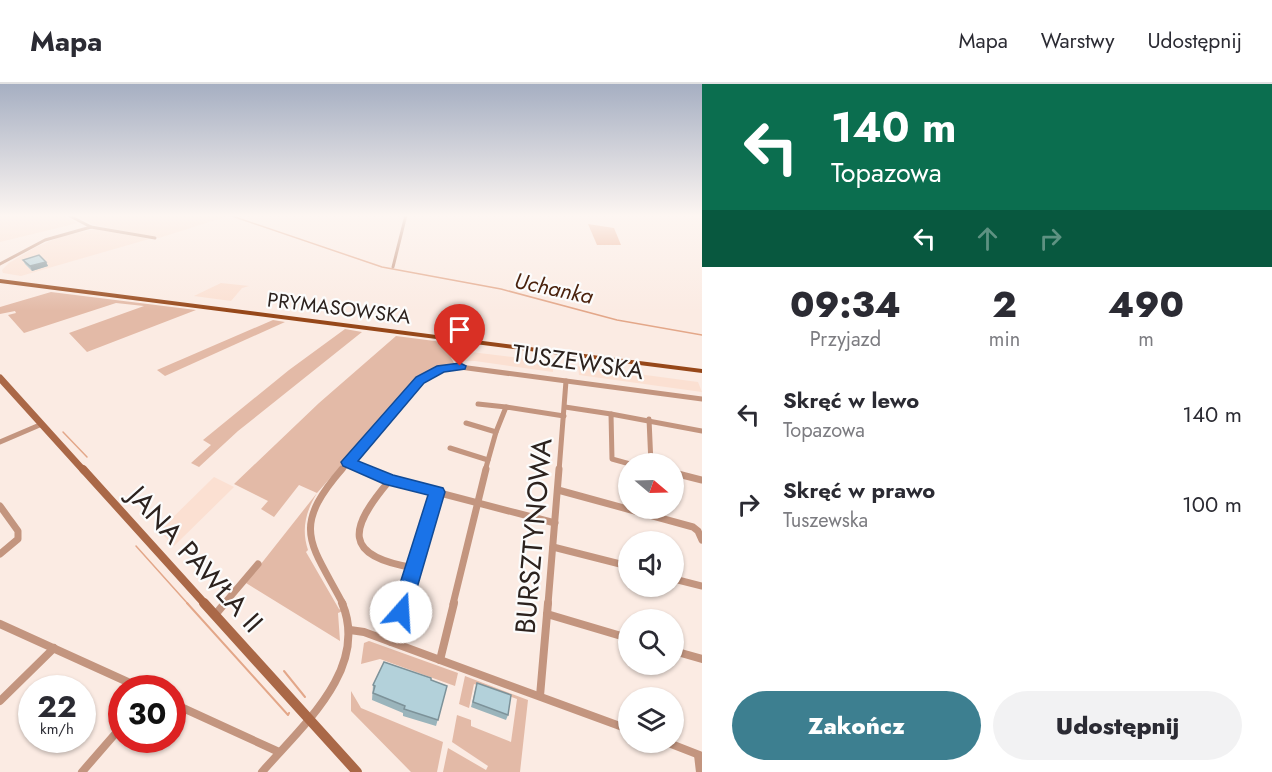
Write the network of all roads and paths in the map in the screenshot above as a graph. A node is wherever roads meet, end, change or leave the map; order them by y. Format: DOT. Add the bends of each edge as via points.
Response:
graph roads {
  1 [pos="32,247"];
  2 [pos="398,247"];
  3 [pos="0,264"];
  4 [pos="393,267"];
  5 [pos="0,281"];
  6 [pos="702,372"];
  7 [pos="0,378"];
  8 [pos="566,381"];
  9 [pos="702,399"];
  10 [pos="478,404"];
  11 [pos="506,407"];
  12 [pos="567,407"];
  13 [pos="611,414"];
  14 [pos="564,416"];
  15 [pos="649,419"];
  16 [pos="466,423"];
  17 [pos="42,424"];
  18 [pos="702,431"];
  19 [pos="496,432"];
  20 [pos="0,442"];
  21 [pos="450,447"];
  22 [pos="651,453"];
  23 [pos="488,460"];
  24 [pos="618,461"];
  25 [pos="348,462"];
  26 [pos="684,476"];
  27 [pos="390,480"];
  28 [pos="702,480"];
  29 [pos="558,490"];
  30 [pos="437,492"];
  31 [pos="478,503"];
  32 [pos="618,504"];
  33 [pos="0,507"];
  34 [pos="672,519"];
  35 [pos="555,523"];
  36 [pos="702,540"];
  37 [pos="553,547"];
  38 [pos="0,554"];
  39 [pos="618,563"];
  40 [pos="258,564"];
  41 [pos="415,568"];
  42 [pos="684,582"];
  43 [pos="702,586"];
  44 [pos="547,614"];
  45 [pos="215,615"];
  46 [pos="0,624"];
  47 [pos="350,630"];
  48 [pos="618,635"];
  49 [pos="392,642"];
  50 [pos="54,648"];
  51 [pos="684,654"];
  52 [pos="702,659"];
  53 [pos="440,660"];
  54 [pos="113,675"];
  55 [pos="540,696"];
  56 [pos="0,702"];
  57 [pos="186,709"];
  58 [pos="300,710"];
  59 [pos="618,725"];
  60 [pos="108,742"];
  61 [pos="684,749"];
  62 [pos="279,752"];
  63 [pos="700,755"];
  64 [pos="82,772"];
  65 [pos="262,772"];
  66 [pos="357,772"];
  67 [pos="700,772"];
  1 -- 3 [label="street"];
  2 -- 4 [label="street"];
  5 -- 6 [label="main road, PRYMASOWSKA"];
  7 -- 17 [label="street, JANA PAWŁA II"];
  8 -- 9 [label="street, TUSZEWSKA"];
  8 -- 12 [label="street, BURSZTYNOWA"];
  8 -- 25 [label="street, TUSZEWSKA" via="460,366 433,371 420,380"];
  10 -- 11 [label="street"];
  11 -- 14 [label="street"];
  11 -- 19 [label="street"];
  12 -- 13 [label="street"];
  12 -- 14 [label="street, BURSZTYNOWA"];
  13 -- 15 [label="street"];
  13 -- 24 [label="street" via="612,459"];
  14 -- 29 [label="street, BURSZTYNOWA"];
  15 -- 18 [label="street"];
  15 -- 22 [label="street"];
  16 -- 19 [label="street"];
  17 -- 20 [label="street"];
  17 -- 45 [label="street, JANA PAWŁA II"];
  19 -- 23 [label="street"];
  21 -- 23 [label="street"];
  23 -- 31 [label="street"];
  25 -- 27 [label="street"];
  25 -- 47 [label="street, TUSZEWSKA" via="317,500 308,527 315,556 345,604"];
  26 -- 28 [label="street"];
  27 -- 30 [label="street"];
  27 -- 41 [label="street" via="359,522 359,538 374,558"];
  29 -- 32 [label="street"];
  29 -- 35 [label="street, BURSZTYNOWA"];
  30 -- 31 [label="street"];
  30 -- 41 [label="street"];
  31 -- 35 [label="street"];
  31 -- 53 [label="street"];
  33 -- 38 [label="street" via="18,531 18,539"];
  34 -- 36 [label="street" via="693,527"];
  35 -- 37 [label="street, BURSZTYNOWA"];
  37 -- 39 [label="street"];
  37 -- 44 [label="street, BURSZTYNOWA"];
  40 -- 45 [label="street"];
  41 -- 49 [label="street"];
  42 -- 43 [label="street"];
  44 -- 48 [label="street"];
  44 -- 55 [label="street, BURSZTYNOWA"];
  45 -- 58 [label="street, JANA PAWŁA II"];
  46 -- 50 [label="street"];
  47 -- 49 [label="street"];
  47 -- 58 [label="street, TUSZEWSKA" via="347,651 324,698"];
  49 -- 53 [label="street"];
  50 -- 54 [label="street"];
  50 -- 56 [label="street"];
  51 -- 52 [label="street"];
  53 -- 55 [label="street"];
  55 -- 59 [label="street"];
  57 -- 62 [label="street"];
  58 -- 62 [label="street, TUSZEWSKA"];
  58 -- 66 [label="street, JANA PAWŁA II"];
  60 -- 64 [label="street"];
  61 -- 63 [label="street"];
  62 -- 65 [label="street, TUSZEWSKA"];
  63 -- 67 [label="street"];
}
